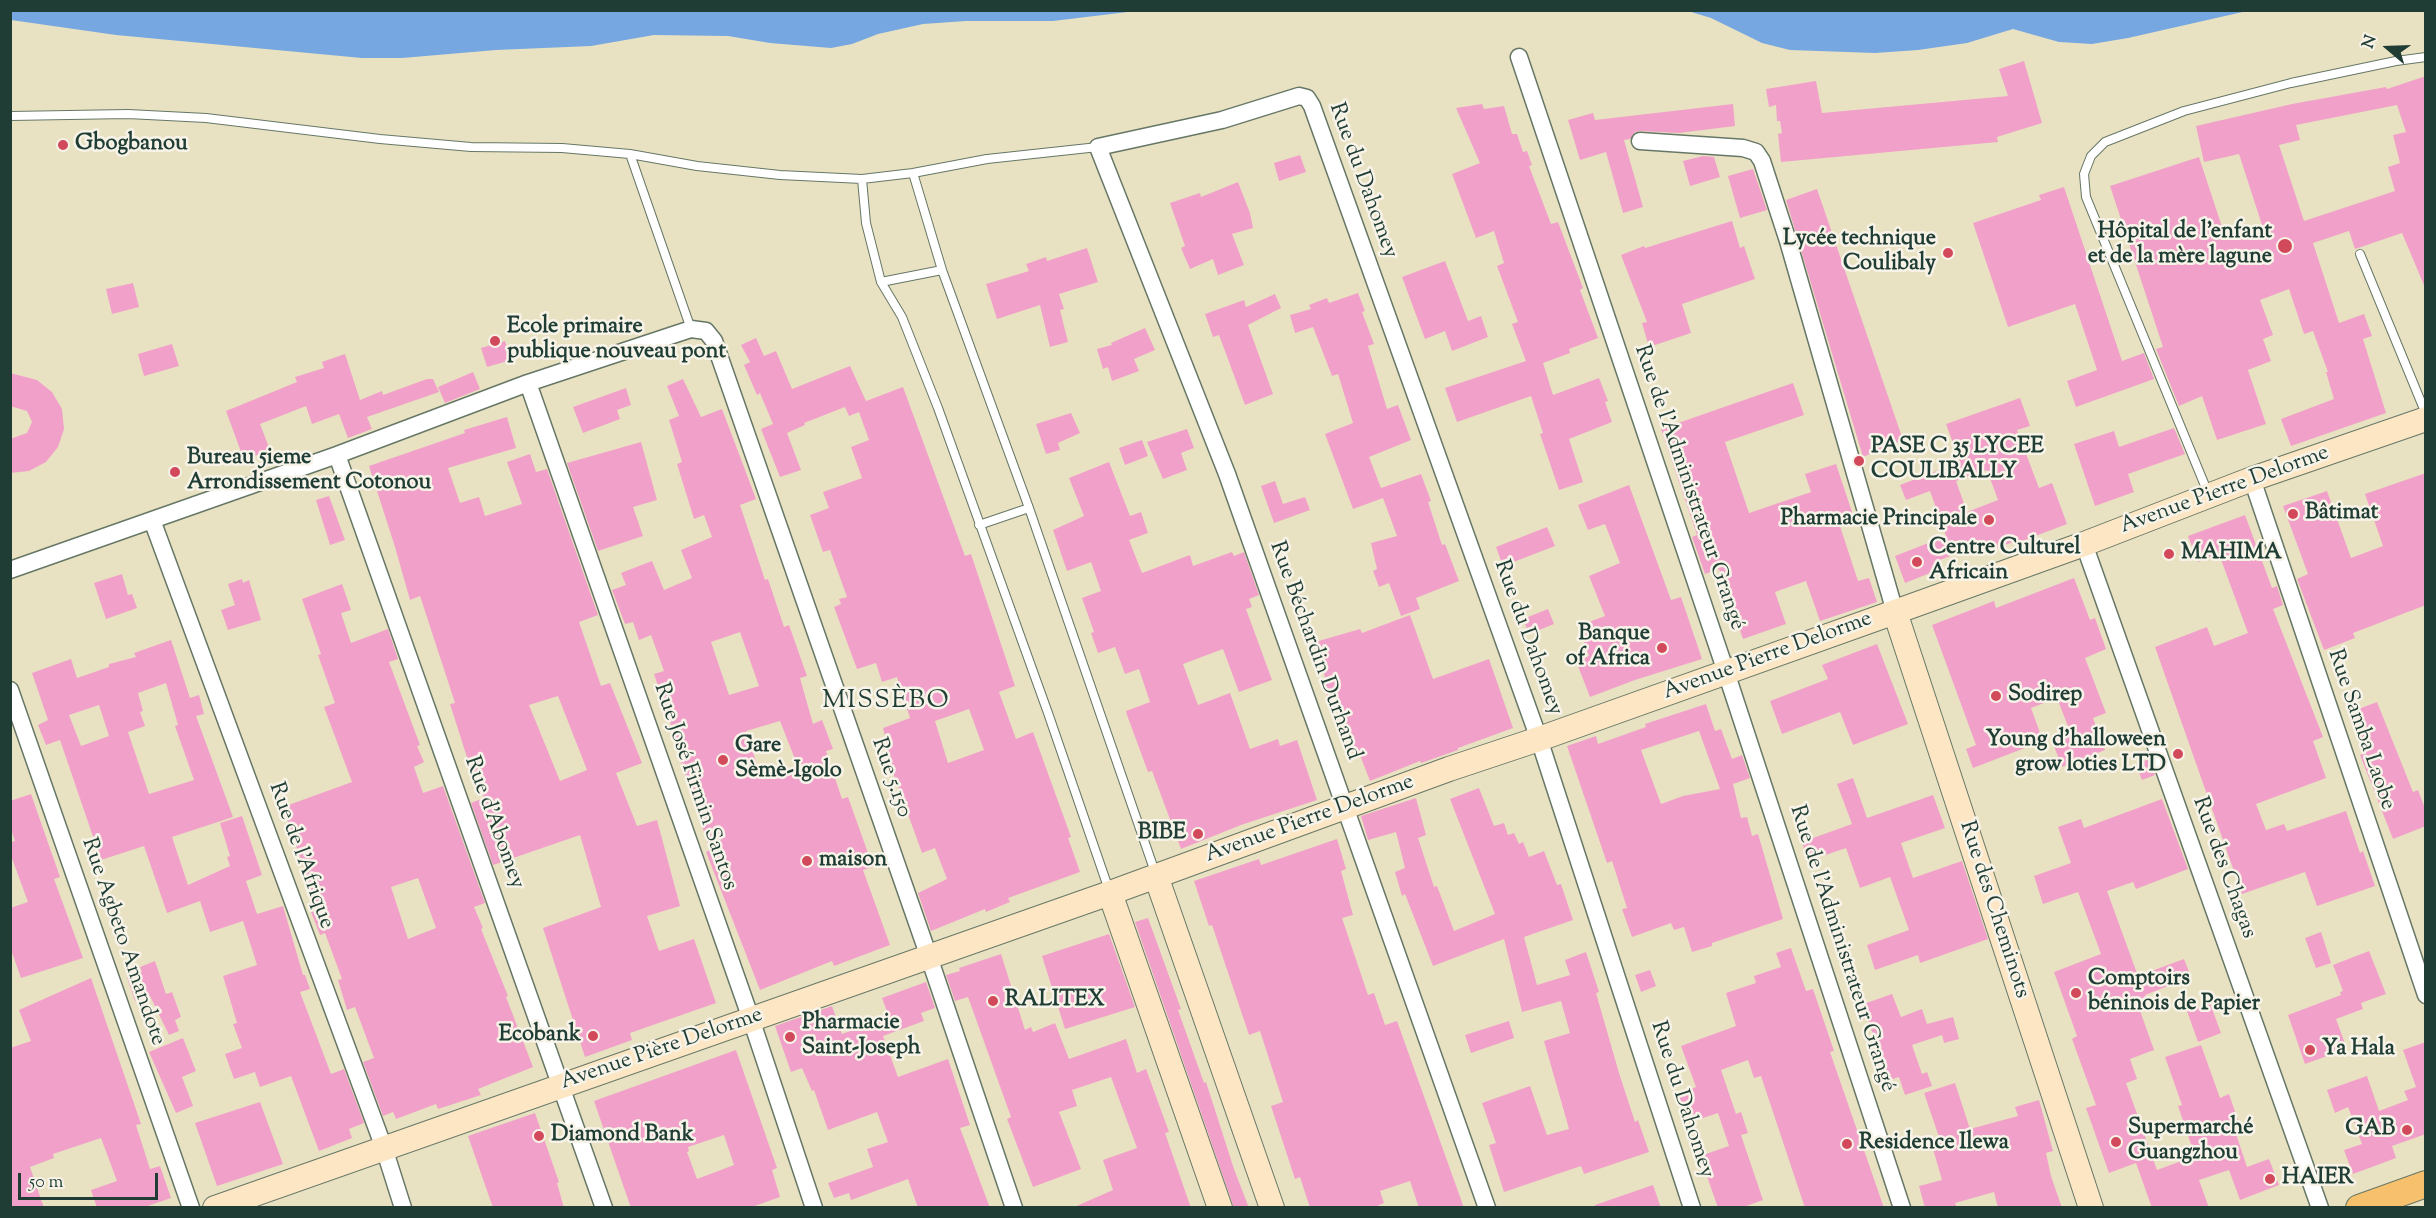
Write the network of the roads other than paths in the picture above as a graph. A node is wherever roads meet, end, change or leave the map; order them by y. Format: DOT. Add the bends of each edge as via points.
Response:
graph roads {
  1 [pos="1519,57"];
  2 [pos="2426,57"];
  3 [pos="10,116"];
  4 [pos="1640,141"];
  5 [pos="1098,147"];
  6 [pos="630,154"];
  7 [pos="913,173"];
  8 [pos="861,179"];
  9 [pos="2360,254"];
  10 [pos="942,270"];
  11 [pos="881,282"];
  12 [pos="699,330"];
  13 [pos="528,383"];
  14 [pos="2426,414"];
  15 [pos="2426,419"];
  16 [pos="337,455"];
  17 [pos="2252,479"];
  18 [pos="2210,496"];
  19 [pos="1029,508"];
  20 [pos="152,520"];
  21 [pos="979,525"];
  22 [pos="2084,544"];
  23 [pos="10,570"];
  24 [pos="1895,612"];
  25 [pos="1726,672"];
  26 [pos="10,690"];
  27 [pos="1539,739"];
  28 [pos="1346,807"];
  29 [pos="1156,876"];
  30 [pos="1110,893"];
  31 [pos="929,957"];
  32 [pos="2426,995"];
  33 [pos="751,1019"];
  34 [pos="563,1085"];
  35 [pos="384,1148"];
  36 [pos="2426,1184"];
  37 [pos="191,1208"];
  38 [pos="215,1208"];
  39 [pos="404,1208"];
  40 [pos="604,1208"];
  41 [pos="814,1208"];
  42 [pos="1014,1208"];
  43 [pos="1220,1208"];
  44 [pos="1272,1208"];
  45 [pos="1487,1208"];
  46 [pos="1692,1208"];
  47 [pos="1902,1208"];
  48 [pos="2091,1208"];
  49 [pos="2320,1208"];
  50 [pos="2359,1208"];
  1 -- 25 [label="street, Rue de l'Administrateur Grangé"];
  2 -- 18 [label="lane" via="2292,83 2184,111 2105,142 2091,156 2084,174 2086,197"];
  3 -- 6 [label="lane" via="166,115 471,147 562,148"];
  4 -- 24 [label="street" via="1743,148 1756,152 1762,161"];
  5 -- 7 [label="lane" via="987,159"];
  5 -- 27 [label="street, Rue du Dahomey" via="1222,120 1299,96 1307,98"];
  5 -- 28 [label="street, Rue Béchardin Durhand" via="1227,474"];
  6 -- 8 [label="lane" via="780,175"];
  6 -- 12 [label="lane"];
  7 -- 8 [label="lane"];
  7 -- 10 [label="lane"];
  8 -- 11 [label="lane" via="866,223"];
  9 -- 14 [label="lane"];
  10 -- 11 [label="lane"];
  10 -- 19 [label="lane"];
  11 -- 21 [label="lane" via="915,346"];
  12 -- 13 [label="street"];
  12 -- 31 [label="street, Rue 5.150" via="714,341"];
  13 -- 16 [label="street"];
  13 -- 33 [label="street, Rue José Firmin Santos"];
  15 -- 17 [label="main road, Avenue Pierre Delorme"];
  16 -- 20 [label="street"];
  16 -- 34 [label="street, Rue d'Abomey"];
  17 -- 18 [label="main road, Avenue Pierre Delorme"];
  17 -- 32 [label="street, Rue Samba Laobe"];
  18 -- 22 [label="main road, Avenue Pierre Delorme"];
  19 -- 21 [label="lane"];
  19 -- 29 [label="lane"];
  20 -- 23 [label="street"];
  20 -- 35 [label="street, Rue de l'Afrique"];
  21 -- 30 [label="lane"];
  22 -- 24 [label="main road, Avenue Pierre Delorme"];
  22 -- 49 [label="street, Rue des Chagas"];
  24 -- 25 [label="main road, Avenue Pierre Delorme"];
  24 -- 48 [label="main road, Rue des Cheminots"];
  25 -- 27 [label="main road, Avenue Pierre Delorme"];
  25 -- 47 [label="street, Rue de l'Administrateur Grangé"];
  26 -- 37 [label="street, Rue Agbeto Amandote"];
  27 -- 28 [label="main road, Avenue Pierre Delorme"];
  27 -- 46 [label="street, Rue du Dahomey"];
  28 -- 29 [label="main road, Avenue Pierre Delorme"];
  28 -- 45 [label="street, Rue Béchardin Durhand"];
  29 -- 30 [label="main road, Avenue Pierre Delorme"];
  29 -- 44 [label="main road"];
  30 -- 31 [label="main road, Avenue Pière Delorme"];
  30 -- 43 [label="main road"];
  31 -- 33 [label="main road, Avenue Pière Delorme"];
  31 -- 42 [label="street, Rue 5.150"];
  33 -- 34 [label="main road, Avenue Pière Delorme"];
  33 -- 41 [label="street, Rue José Firmin Santos"];
  34 -- 35 [label="main road, Avenue Pière Delorme"];
  34 -- 40 [label="street, Rue d'Abomey"];
  35 -- 38 [label="main road, Avenue Pière Delorme"];
  35 -- 39 [label="street, Rue de l'Afrique"];
  36 -- 50 [label="main road"];
}
